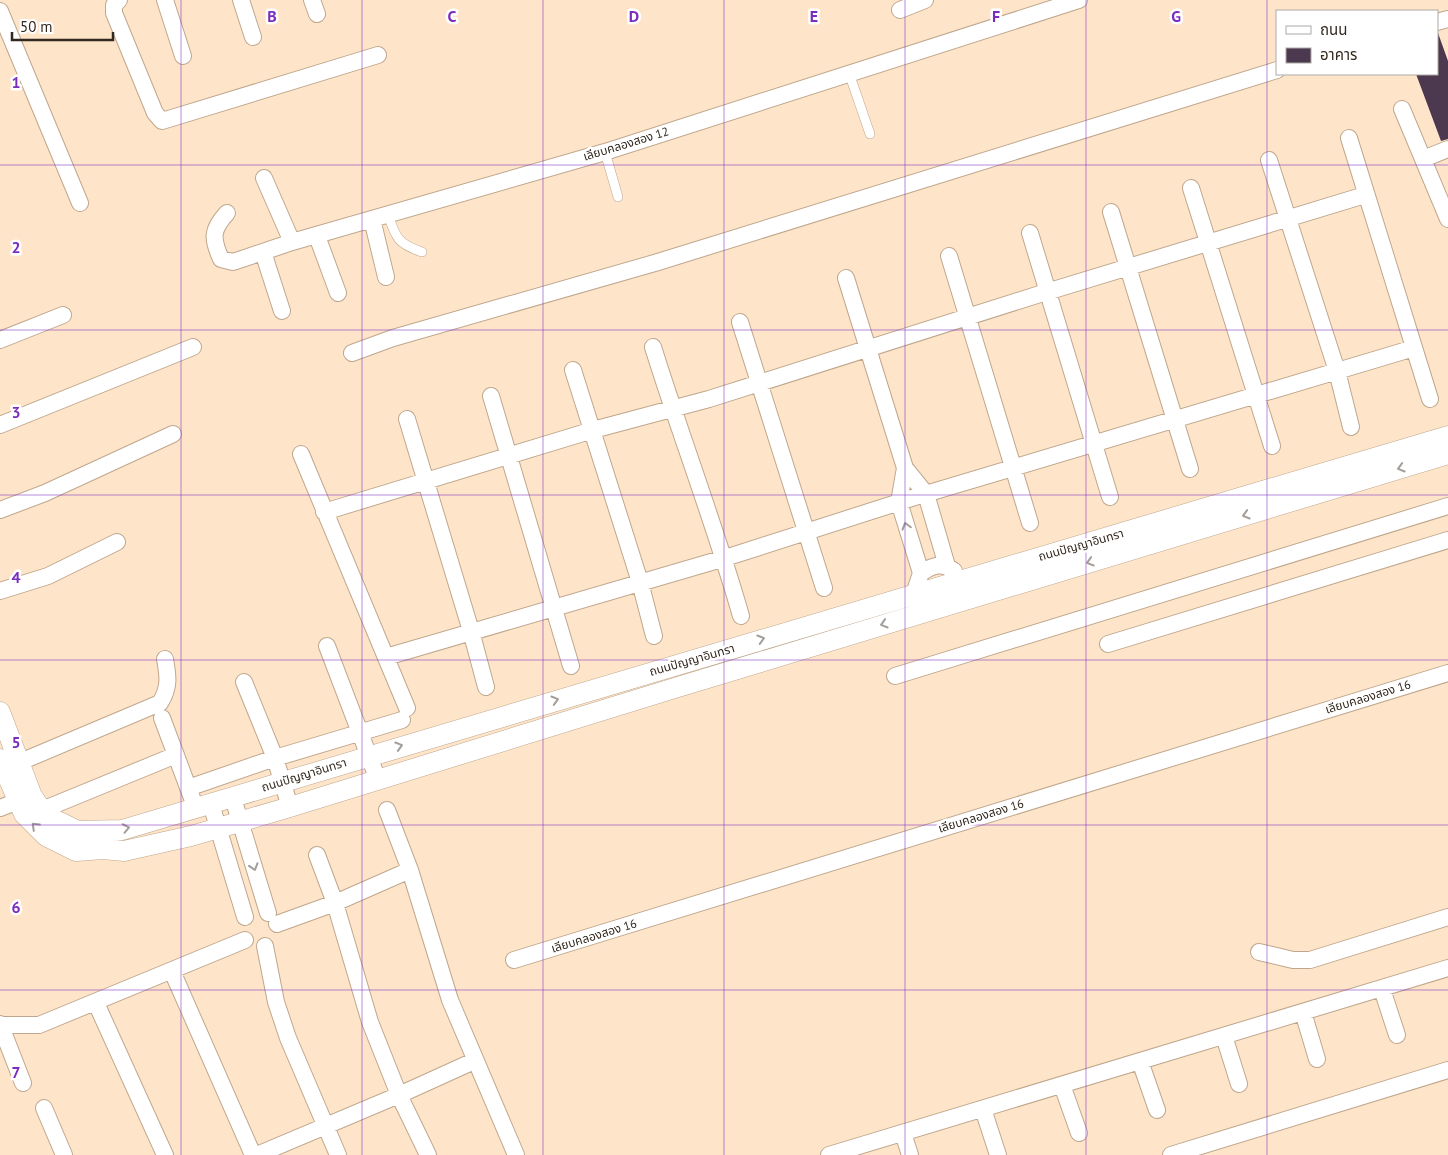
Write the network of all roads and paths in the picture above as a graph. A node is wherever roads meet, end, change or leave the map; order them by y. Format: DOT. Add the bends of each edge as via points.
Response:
graph roads {
  1 [pos="119,0"];
  2 [pos="164,0"];
  3 [pos="242,0"];
  4 [pos="926,0"];
  5 [pos="1079,0"];
  6 [pos="1048,5"];
  7 [pos="900,10"];
  8 [pos="0,11"];
  9 [pos="253,37"];
  10 [pos="378,55"];
  11 [pos="182,56"];
  12 [pos="1276,70"];
  13 [pos="849,73"];
  14 [pos="1402,109"];
  15 [pos="870,134"];
  16 [pos="1349,138"];
  17 [pos="1448,149"];
  18 [pos="605,152"];
  19 [pos="1423,159"];
  20 [pos="1269,160"];
  21 [pos="264,178"];
  22 [pos="1191,188"];
  23 [pos="1365,195"];
  24 [pos="618,197"];
  25 [pos="80,203"];
  26 [pos="1111,212"];
  27 [pos="227,213"];
  28 [pos="388,215"];
  29 [pos="1287,219"];
  30 [pos="1448,219"];
  31 [pos="372,220"];
  32 [pos="1030,233"];
  33 [pos="317,236"];
  34 [pos="292,242"];
  35 [pos="1209,242"];
  36 [pos="263,252"];
  37 [pos="422,252"];
  38 [pos="949,256"];
  39 [pos="1128,267"];
  40 [pos="386,277"];
  41 [pos="846,278"];
  42 [pos="1048,291"];
  43 [pos="338,293"];
  44 [pos="282,311"];
  45 [pos="63,315"];
  46 [pos="969,316"];
  47 [pos="740,322"];
  48 [pos="0,340"];
  49 [pos="194,347"];
  50 [pos="653,347"];
  51 [pos="866,348"];
  52 [pos="1414,348"];
  53 [pos="352,353"];
  54 [pos="573,370"];
  55 [pos="1337,371"];
  56 [pos="760,382"];
  57 [pos="1256,395"];
  58 [pos="491,396"];
  59 [pos="1430,399"];
  60 [pos="672,409"];
  61 [pos="407,419"];
  62 [pos="1175,420"];
  63 [pos="0,425"];
  64 [pos="1351,427"];
  65 [pos="593,430"];
  66 [pos="173,434"];
  67 [pos="1448,436"];
  68 [pos="1095,444"];
  69 [pos="1272,446"];
  70 [pos="300,454"];
  71 [pos="1448,454"];
  72 [pos="509,456"];
  73 [pos="905,468"];
  74 [pos="1014,468"];
  75 [pos="1190,469"];
  76 [pos="426,481"];
  77 [pos="926,494"];
  78 [pos="1110,497"];
  79 [pos="900,502"];
  80 [pos="1448,506"];
  81 [pos="0,510"];
  82 [pos="324,512"];
  83 [pos="1030,523"];
  84 [pos="807,532"];
  85 [pos="1448,540"];
  86 [pos="117,542"];
  87 [pos="724,558"];
  88 [pos="947,566"];
  89 [pos="921,573"];
  90 [pos="965,579"];
  91 [pos="640,582"];
  92 [pos="824,588"];
  93 [pos="0,591"];
  94 [pos="914,594"];
  95 [pos="971,598"];
  96 [pos="553,607"];
  97 [pos="920,614"];
  98 [pos="741,616"];
  99 [pos="471,631"];
  100 [pos="654,636"];
  101 [pos="1108,644"];
  102 [pos="327,646"];
  103 [pos="386,657"];
  104 [pos="165,659"];
  105 [pos="571,666"];
  106 [pos="1448,672"];
  107 [pos="895,676"];
  108 [pos="244,682"];
  109 [pos="486,687"];
  110 [pos="0,712"];
  111 [pos="162,718"];
  112 [pos="361,733"];
  113 [pos="176,755"];
  114 [pos="370,755"];
  115 [pos="276,758"];
  116 [pos="0,759"];
  117 [pos="20,762"];
  118 [pos="378,780"];
  119 [pos="283,782"];
  120 [pos="188,788"];
  121 [pos="19,797"];
  122 [pos="233,798"];
  123 [pos="203,806"];
  124 [pos="290,807"];
  125 [pos="387,810"];
  126 [pos="240,822"];
  127 [pos="218,829"];
  128 [pos="317,855"];
  129 [pos="410,870"];
  130 [pos="335,903"];
  131 [pos="246,917"];
  132 [pos="1448,917"];
  133 [pos="272,918"];
  134 [pos="245,940"];
  135 [pos="265,946"];
  136 [pos="1260,952"];
  137 [pos="514,960"];
  138 [pos="1448,968"];
  139 [pos="172,971"];
  140 [pos="1382,988"];
  141 [pos="96,1003"];
  142 [pos="1303,1012"];
  143 [pos="0,1025"];
  144 [pos="1397,1035"];
  145 [pos="1224,1036"];
  146 [pos="1317,1059"];
  147 [pos="474,1061"];
  148 [pos="1140,1061"];
  149 [pos="1448,1070"];
  150 [pos="23,1083"];
  151 [pos="1062,1084"];
  152 [pos="1239,1084"];
  153 [pos="400,1095"];
  154 [pos="44,1108"];
  155 [pos="983,1109"];
  156 [pos="1157,1110"];
  157 [pos="326,1127"];
  158 [pos="903,1133"];
  159 [pos="1079,1133"];
  160 [pos="64,1155"];
  161 [pos="164,1155"];
  162 [pos="255,1155"];
  163 [pos="338,1155"];
  164 [pos="428,1155"];
  165 [pos="516,1155"];
  166 [pos="829,1155"];
  167 [pos="910,1155"];
  168 [pos="998,1155"];
  169 [pos="1171,1155"];
  1 -- 10 [label="street" via="114,5 114,13 155,113 162,121"];
  2 -- 11 [label="street"];
  3 -- 9 [label="street"];
  4 -- 7 [label="street"];
  5 -- 6 [label="street, เลียบคลองสอง 12"];
  6 -- 13 [label="street, เลียบคลองสอง 12"];
  8 -- 25 [label="street"];
  12 -- 53 [label="street" via="658,262 403,335"];
  13 -- 15 [label="lane"];
  13 -- 18 [label="street, เลียบคลองสอง 12"];
  14 -- 19 [label="street"];
  16 -- 23 [label="street"];
  17 -- 19 [label="street"];
  18 -- 24 [label="lane"];
  18 -- 28 [label="street, เลียบคลองสอง 12"];
  19 -- 30 [label="street"];
  20 -- 29 [label="street"];
  21 -- 34 [label="street"];
  22 -- 35 [label="street"];
  23 -- 29 [label="street"];
  23 -- 52 [label="street"];
  26 -- 39 [label="street"];
  27 -- 36 [label="street, เลียบคลองสอง 12" via="215,228 220,259 233,262"];
  28 -- 31 [label="street, เลียบคลองสอง 12"];
  28 -- 37 [label="lane" via="399,241"];
  29 -- 35 [label="street"];
  29 -- 55 [label="street"];
  31 -- 33 [label="street, เลียบคลองสอง 12"];
  31 -- 40 [label="street"];
  32 -- 42 [label="street"];
  33 -- 34 [label="street, เลียบคลองสอง 12"];
  33 -- 43 [label="street"];
  34 -- 36 [label="street, เลียบคลองสอง 12"];
  35 -- 39 [label="street"];
  35 -- 57 [label="street"];
  36 -- 44 [label="street"];
  38 -- 46 [label="street"];
  39 -- 42 [label="street"];
  39 -- 62 [label="street"];
  41 -- 51 [label="street"];
  42 -- 46 [label="street"];
  42 -- 68 [label="street"];
  45 -- 48 [label="street"];
  46 -- 51 [label="street"];
  46 -- 74 [label="street"];
  47 -- 56 [label="street"];
  49 -- 63 [label="street"];
  50 -- 60 [label="street"];
  51 -- 56 [label="street"];
  51 -- 73 [label="street"];
  52 -- 55 [label="street"];
  52 -- 59 [label="street"];
  54 -- 65 [label="street"];
  55 -- 57 [label="street"];
  55 -- 64 [label="street"];
  56 -- 60 [label="street"];
  56 -- 84 [label="street"];
  57 -- 62 [label="street"];
  57 -- 69 [label="street"];
  58 -- 72 [label="street"];
  60 -- 65 [label="street"];
  60 -- 87 [label="street"];
  61 -- 76 [label="street"];
  62 -- 68 [label="street"];
  62 -- 75 [label="street"];
  65 -- 72 [label="street"];
  65 -- 91 [label="street"];
  66 -- 81 [label="street" via="45,493"];
  67 -- 90 [label="street, ถนนปัญญาอินทรา"];
  68 -- 74 [label="street"];
  68 -- 78 [label="street"];
  70 -- 82 [label="street"];
  71 -- 95 [label="street, ถนนปัญญาอินทรา, one-way"];
  72 -- 76 [label="street"];
  72 -- 96 [label="street"];
  73 -- 77 [label="street"];
  73 -- 79 [label="street"];
  74 -- 77 [label="street"];
  74 -- 83 [label="street"];
  76 -- 82 [label="street"];
  76 -- 99 [label="street"];
  77 -- 79 [label="street"];
  77 -- 88 [label="street"];
  79 -- 84 [label="street"];
  89 -- 79 [label="street, one-way"];
  80 -- 107 [label="street"];
  82 -- 103 [label="street"];
  84 -- 87 [label="street"];
  84 -- 92 [label="street"];
  85 -- 101 [label="street"];
  86 -- 93 [label="street" via="48,576"];
  87 -- 91 [label="street"];
  87 -- 98 [label="street"];
  88 -- 89 [label="street" via="933,565"];
  88 -- 90 [label="street"];
  89 -- 94 [label="street"];
  90 -- 94 [label="street, ถนนปัญญาอินทรา"];
  90 -- 95 [label="street"];
  91 -- 96 [label="street"];
  91 -- 100 [label="street"];
  94 -- 97 [label="street"];
  114 -- 94 [label="street, ถนนปัญญาอินทรา, one-way"];
  95 -- 97 [label="street, ถนนปัญญาอินทรา"];
  96 -- 99 [label="street"];
  96 -- 105 [label="street"];
  97 -- 118 [label="street, ถนนปัญญาอินทรา, one-way"];
  99 -- 103 [label="street"];
  99 -- 109 [label="street"];
  102 -- 112 [label="street"];
  103 -- 112 [label="street" via="404,714"];
  104 -- 117 [label="street" via="169,680 167,692 160,703"];
  106 -- 137 [label="street, เลียบคลองสอง 16"];
  108 -- 115 [label="street"];
  110 -- 117 [label="street, ถนนปัญญาอินทรา"];
  111 -- 113 [label="street"];
  112 -- 114 [label="street"];
  112 -- 115 [label="street"];
  113 -- 120 [label="street"];
  113 -- 121 [label="street"];
  114 -- 118 [label="street"];
  114 -- 119 [label="street, ถนนปัญญาอินทรา"];
  115 -- 119 [label="street"];
  115 -- 120 [label="street"];
  116 -- 121 [label="street, ถนนปัญญาอินทรา"];
  117 -- 121 [label="street, ถนนปัญญาอินทรา"];
  118 -- 124 [label="street, ถนนปัญญาอินทรา"];
  119 -- 122 [label="street, ถนนปัญญาอินทรา"];
  119 -- 124 [label="street"];
  120 -- 123 [label="street"];
  121 -- 123 [label="street, ถนนปัญญาอินทรา, one-way" via="78,832 122,830"];
  127 -- 121 [label="street, ถนนปัญญาอินทรา, one-way" via="124,851 103,848 76,851 46,836 24,814"];
  122 -- 123 [label="street, ถนนปัญญาอินทรา"];
  122 -- 126 [label="street"];
  123 -- 127 [label="street"];
  124 -- 126 [label="street, ถนนปัญญาอินทรา"];
  125 -- 129 [label="street"];
  126 -- 127 [label="street, ถนนปัญญาอินทรา"];
  126 -- 133 [label="street, one-way"];
  127 -- 131 [label="street"];
  128 -- 130 [label="street"];
  129 -- 130 [label="street"];
  129 -- 147 [label="street" via="450,1000"];
  130 -- 133 [label="street"];
  130 -- 153 [label="street" via="362,997"];
  131 -- 133 [label="street" via="256,911"];
  131 -- 134 [label="street" via="241,928"];
  132 -- 136 [label="street" via="1310,960 1293,960"];
  133 -- 135 [label="street" via="277,933"];
  134 -- 135 [label="street" via="254,946"];
  134 -- 139 [label="street"];
  135 -- 157 [label="street" via="276,1002 288,1038"];
  138 -- 140 [label="street"];
  139 -- 141 [label="street"];
  139 -- 162 [label="street"];
  140 -- 142 [label="street"];
  140 -- 144 [label="street"];
  141 -- 143 [label="street" via="40,1025"];
  141 -- 161 [label="street"];
  142 -- 145 [label="street"];
  142 -- 146 [label="street"];
  143 -- 150 [label="street"];
  145 -- 148 [label="street"];
  145 -- 152 [label="street"];
  147 -- 153 [label="street"];
  147 -- 165 [label="street"];
  148 -- 151 [label="street"];
  148 -- 156 [label="street"];
  149 -- 169 [label="street"];
  151 -- 155 [label="street"];
  151 -- 159 [label="street"];
  153 -- 157 [label="street"];
  153 -- 164 [label="street"];
  154 -- 160 [label="street"];
  155 -- 158 [label="street"];
  155 -- 168 [label="street"];
  157 -- 162 [label="street"];
  157 -- 163 [label="street"];
  158 -- 166 [label="street"];
  158 -- 167 [label="street"];
}
